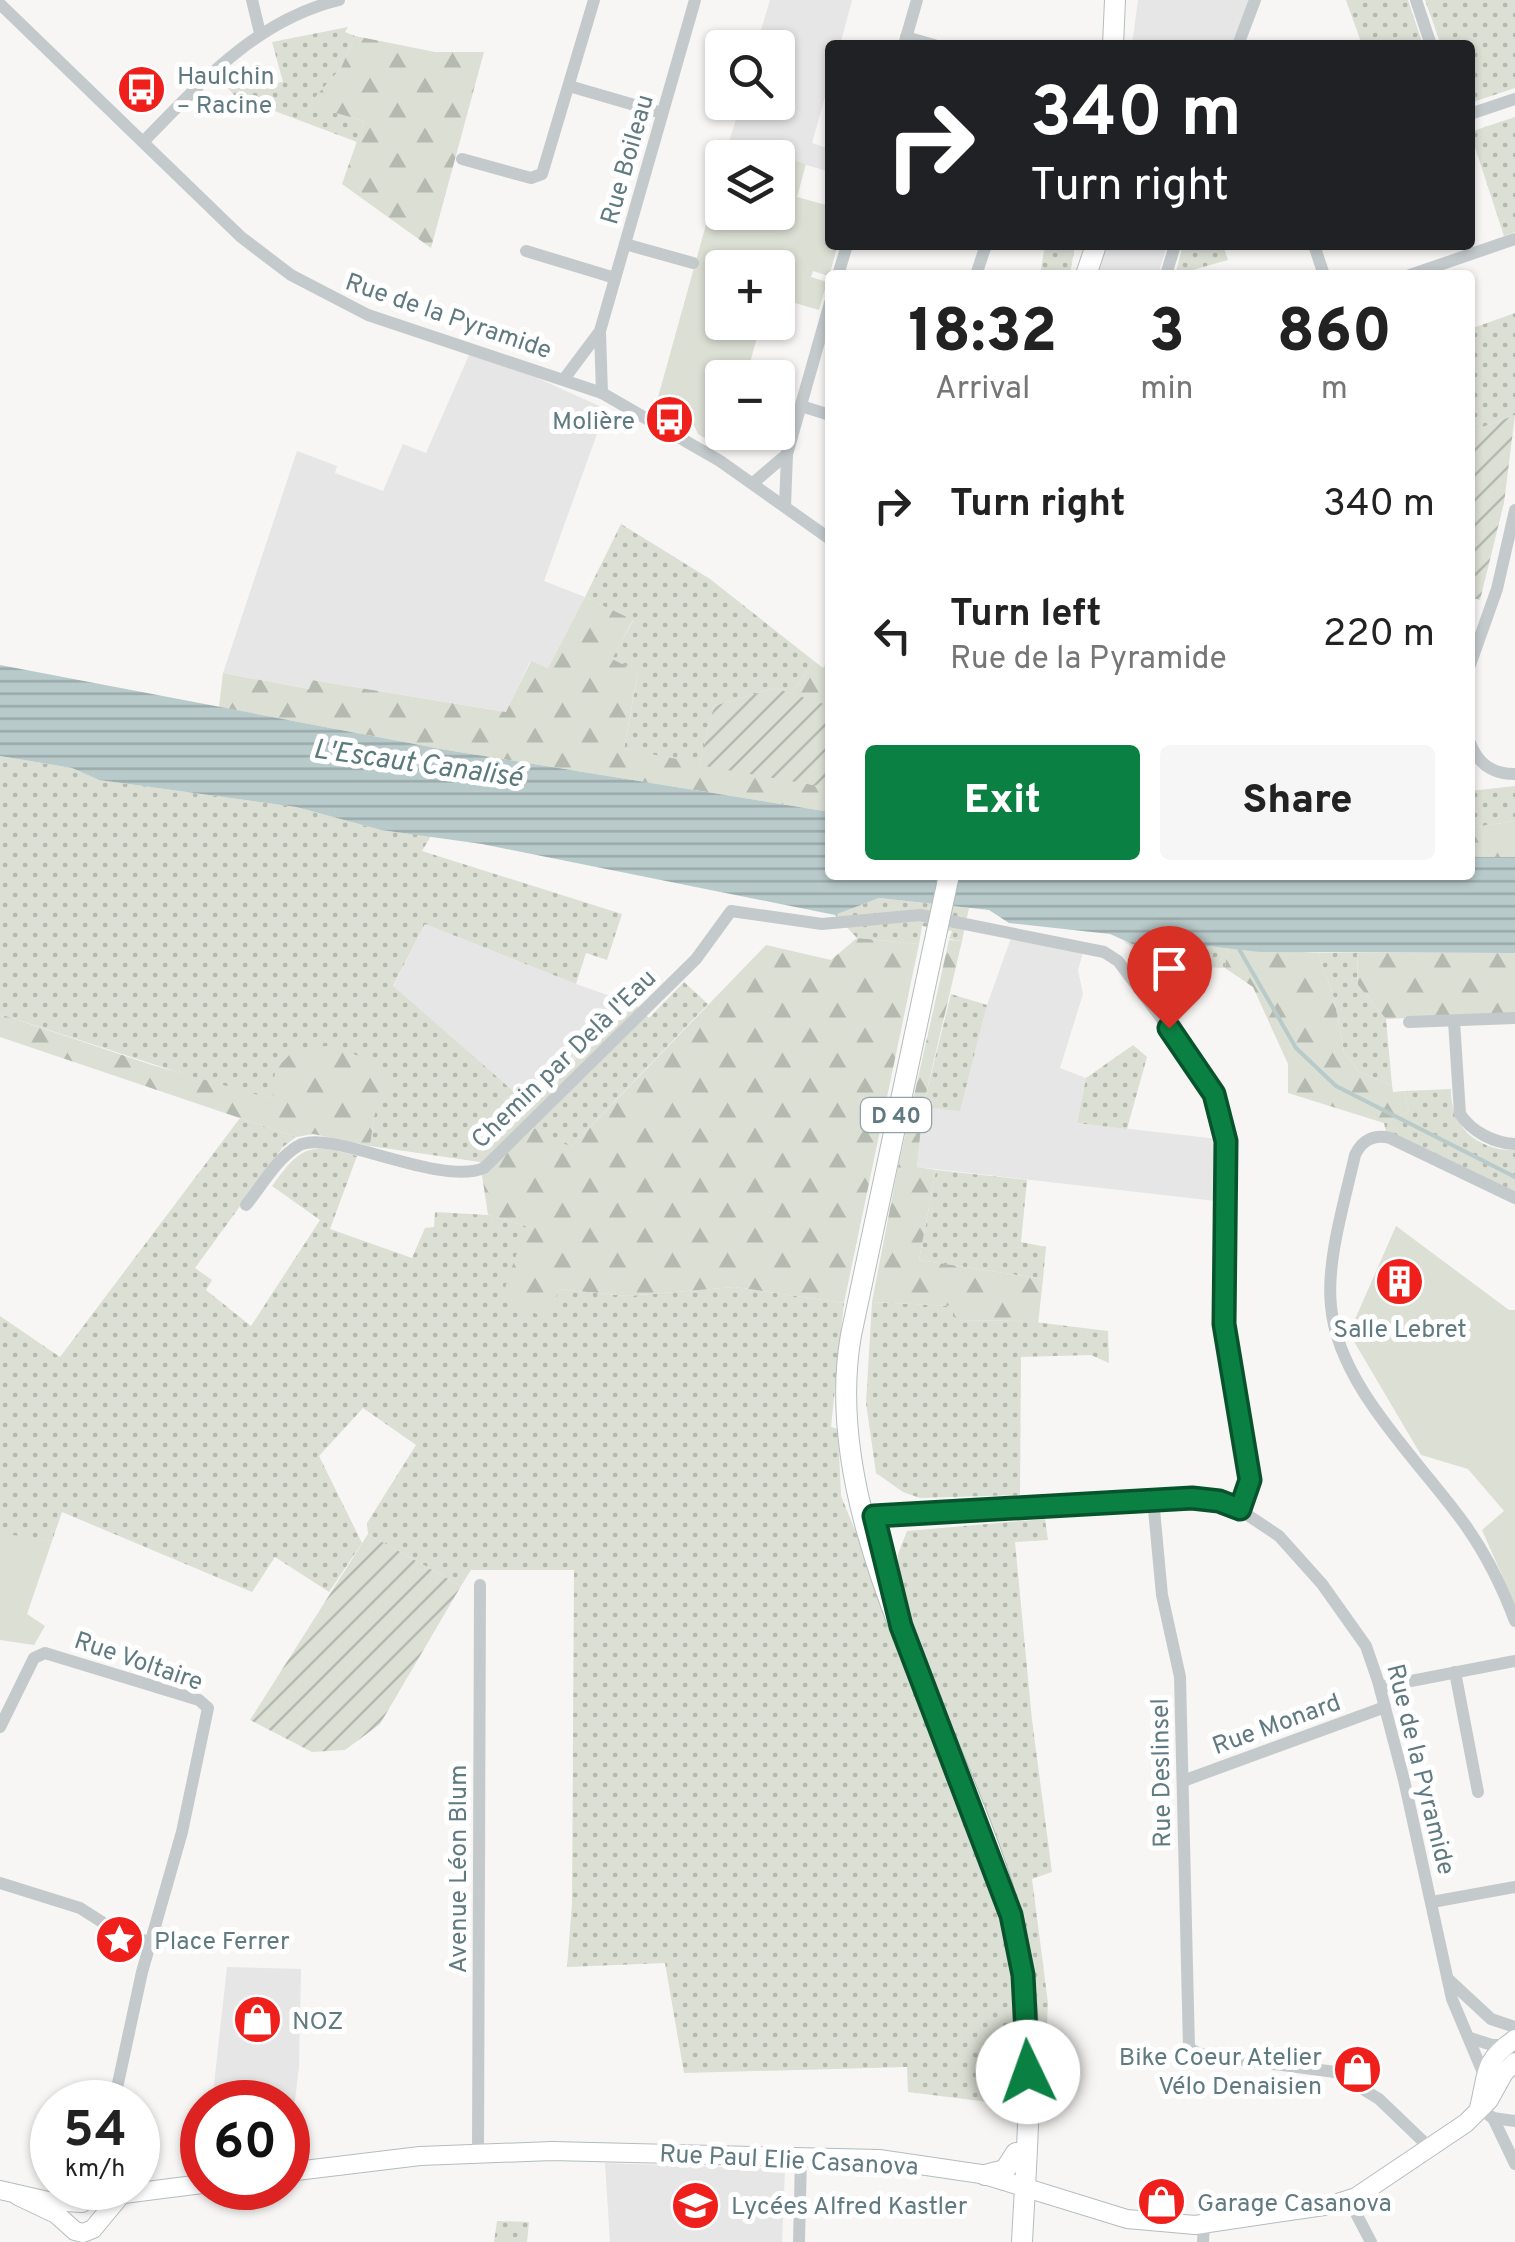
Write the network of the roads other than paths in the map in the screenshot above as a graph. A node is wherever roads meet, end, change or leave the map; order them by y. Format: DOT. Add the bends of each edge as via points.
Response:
graph roads {
  1 [pos="252,0"];
  2 [pos="339,0"];
  3 [pos="594,0"];
  4 [pos="695,0"];
  5 [pos="917,0"];
  6 [pos="1107,0"];
  7 [pos="1115,0"];
  8 [pos="1255,0"];
  9 [pos="1416,0"];
  10 [pos="0,4"];
  11 [pos="260,33"];
  12 [pos="905,40"];
  13 [pos="1110,40"];
  14 [pos="1111,40"];
  15 [pos="1240,40"];
  16 [pos="1429,40"];
  17 [pos="569,86"];
  18 [pos="1515,98"];
  19 [pos="1475,112"];
  20 [pos="662,113"];
  21 [pos="142,142"];
  22 [pos="462,159"];
  23 [pos="1515,239"];
  24 [pos="625,244"];
  25 [pos="526,252"];
  26 [pos="693,264"];
  27 [pos="1425,270"];
  28 [pos="615,278"];
  29 [pos="825,322"];
  30 [pos="600,330"];
  31 [pos="564,379"];
  32 [pos="602,394"];
  33 [pos="801,406"];
  34 [pos="825,413"];
  35 [pos="787,454"];
  36 [pos="753,483"];
  37 [pos="785,506"];
  38 [pos="1515,510"];
  39 [pos="825,535"];
  40 [pos="1475,651"];
  41 [pos="1475,753"];
  42 [pos="1515,774"];
  43 [pos="948,880"];
  44 [pos="940,927"];
  45 [pos="1515,1018"];
  46 [pos="1454,1021"];
  47 [pos="1409,1022"];
  48 [pos="1515,1144"];
  49 [pos="1515,1198"];
  50 [pos="246,1206"];
  51 [pos="1153,1499"];
  52 [pos="1240,1509"];
  53 [pos="869,1516"];
  54 [pos="480,1585"];
  55 [pos="1515,1621"];
  56 [pos="1515,1661"];
  57 [pos="1455,1672"];
  58 [pos="1380,1688"];
  59 [pos="1385,1706"];
  60 [pos="0,1727"];
  61 [pos="1183,1781"];
  62 [pos="1478,1792"];
  63 [pos="0,1883"];
  64 [pos="1515,1887"];
  65 [pos="1432,1902"];
  66 [pos="151,1943"];
  67 [pos="1447,1978"];
  68 [pos="1025,2013"];
  69 [pos="1491,2019"];
  70 [pos="1515,2027"];
  71 [pos="1470,2038"];
  72 [pos="1511,2053"];
  73 [pos="1484,2075"];
  74 [pos="119,2080"];
  75 [pos="1486,2113"];
  76 [pos="1515,2121"];
  77 [pos="1429,2147"];
  78 [pos="478,2153"];
  79 [pos="1016,2153"];
  80 [pos="801,2157"];
  81 [pos="1515,2164"];
  82 [pos="310,2169"];
  83 [pos="985,2176"];
  84 [pos="1020,2186"];
  85 [pos="9,2193"];
  86 [pos="1349,2200"];
  87 [pos="74,2210"];
  88 [pos="96,2210"];
  89 [pos="76,2233"];
  90 [pos="1204,2233"];
  91 [pos="98,2242"];
  92 [pos="799,2242"];
  93 [pos="1012,2242"];
  94 [pos="1022,2242"];
  95 [pos="1371,2242"];
  1 -- 11 [label="street"];
  2 -- 11 [label="street"];
  3 -- 17 [label="street"];
  4 -- 20 [label="street, Rue Boileau"];
  5 -- 12 [label="street"];
  6 -- 13 [label="main road"];
  7 -- 14 [label="main road"];
  8 -- 15 [label="street"];
  9 -- 16 [label="street"];
  10 -- 21 [label="street, Rue de la Pyramide"];
  11 -- 21 [label="street"];
  17 -- 20 [label="street"];
  17 -- 22 [label="street" via="540,176"];
  18 -- 19 [label="street"];
  20 -- 24 [label="street, Rue Boileau"];
  21 -- 31 [label="street, Rue de la Pyramide" via="249,244 325,295"];
  23 -- 27 [label="street"];
  24 -- 26 [label="street"];
  24 -- 28 [label="street, Rue Boileau"];
  25 -- 28 [label="street"];
  28 -- 30 [label="street, Rue Boileau"];
  29 -- 33 [label="street"];
  30 -- 31 [label="street, Rue Boileau"];
  30 -- 32 [label="street, Rue Boileau"];
  31 -- 32 [label="street, Rue de la Pyramide"];
  32 -- 36 [label="street, Rue de la Pyramide"];
  33 -- 34 [label="street"];
  33 -- 35 [label="street"];
  35 -- 36 [label="street"];
  35 -- 37 [label="street"];
  36 -- 37 [label="street, Rue de la Pyramide"];
  37 -- 39 [label="street, Rue de la Pyramide"];
  38 -- 40 [label="street"];
  41 -- 42 [label="street" via="1497,773"];
  43 -- 44 [label="main road, D 40, bridge"];
  44 -- 50 [label="street, Chemin par Delà l'Eau" via="920,915 822,924 731,912 689,966 484,1168 416,1165 306,1142 286,1156"];
  44 -- 52 [label="street" via="1110,954 1205,1076 1221,1112 1228,1163 1225,1335 1250,1474"];
  44 -- 53 [label="main road, D 40" via="850,1344 851,1449"];
  45 -- 46 [label="street"];
  46 -- 47 [label="street"];
  46 -- 48 [label="street" via="1460,1114 1494,1140"];
  49 -- 55 [label="street" via="1390,1138 1363,1143 1355,1156 1330,1304 1351,1369 1485,1554"];
  51 -- 52 [label="street" via="1202,1498"];
  51 -- 53 [label="street"];
  51 -- 61 [label="street, Rue Deslinsel" via="1162,1595 1180,1672"];
  52 -- 58 [label="street, Rue de la Pyramide" via="1286,1543 1339,1606 1362,1640"];
  53 -- 68 [label="main road, D 40" via="901,1626 1008,1906"];
  54 -- 78 [label="street, Avenue Léon Blum"];
  56 -- 57 [label="street"];
  57 -- 58 [label="street"];
  57 -- 62 [label="street"];
  58 -- 59 [label="street, Rue de la Pyramide"];
  59 -- 61 [label="street, Rue Monard"];
  59 -- 65 [label="street, Rue de la Pyramide"];
  60 -- 66 [label="street, Rue Voltaire" via="40,1653 206,1704 209,1717 180,1844"];
  61 -- 77 [label="street, Rue Deslinsel" via="1188,2048 1342,2075 1386,2104"];
  63 -- 66 [label="street" via="73,1905 116,1932"];
  64 -- 65 [label="street"];
  65 -- 67 [label="street, Rue de la Pyramide"];
  66 -- 74 [label="street, Rue Voltaire"];
  67 -- 69 [label="street"];
  67 -- 71 [label="street, Rue de la Pyramide"];
  68 -- 79 [label="main road, D 40"];
  68 -- 84 [label="main road, D 40"];
  69 -- 70 [label="street"];
  69 -- 72 [label="street"];
  71 -- 72 [label="street"];
  71 -- 73 [label="street, Rue de la Pyramide"];
  72 -- 73 [label="main road" via="1494,2054"];
  72 -- 75 [label="main road, Rue Paul Elie Casanova"];
  73 -- 75 [label="main road"];
  75 -- 76 [label="street"];
  75 -- 77 [label="main road, Rue Paul Elie Casanova"];
  75 -- 81 [label="street"];
  77 -- 86 [label="main road, Rue Paul Elie Casanova"];
  78 -- 80 [label="main road, Rue Paul Elie Casanova"];
  78 -- 82 [label="main road, Rue Paul Elie Casanova"];
  79 -- 83 [label="main road" via="1005,2170"];
  79 -- 84 [label="main road, D 40"];
  80 -- 83 [label="main road, Rue Paul Elie Casanova" via="890,2160"];
  80 -- 92 [label="street"];
  83 -- 84 [label="main road, Rue Paul Elie Casanova"];
  84 -- 90 [label="main road, Rue Paul Elie Casanova" via="1128,2220"];
  84 -- 93 [label="main road, D 40"];
  84 -- 94 [label="main road, D 40"];
  85 -- 89 [label="main road" via="56,2214"];
  86 -- 90 [label="main road, Rue Paul Elie Casanova"];
  86 -- 95 [label="street"];
  87 -- 89 [label="main road"];
  88 -- 91 [label="street"];
}
